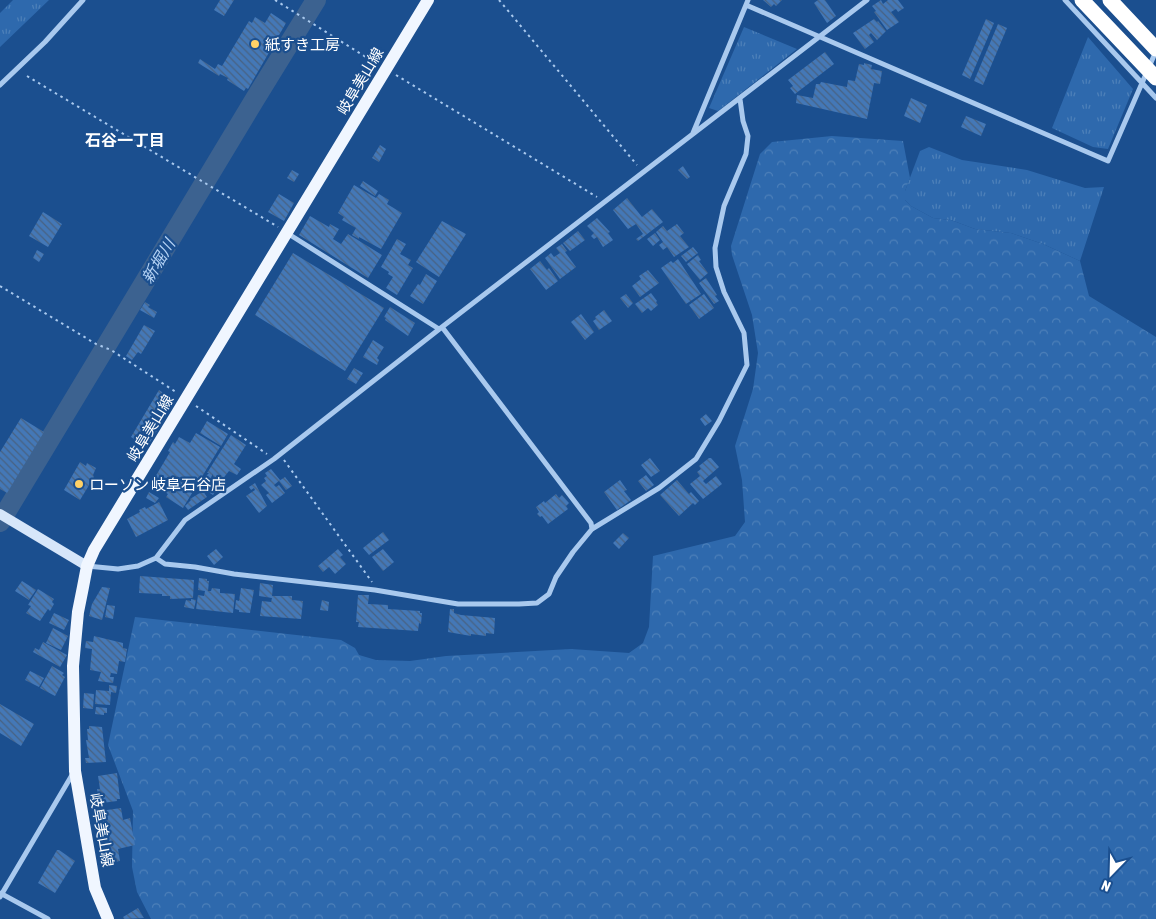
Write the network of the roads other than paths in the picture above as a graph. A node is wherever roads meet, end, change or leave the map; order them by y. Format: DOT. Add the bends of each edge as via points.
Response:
graph roads {
  1 [pos="83,0"];
  2 [pos="428,0"];
  3 [pos="867,0"];
  4 [pos="1065,0"];
  5 [pos="1082,0"];
  6 [pos="1110,0"];
  7 [pos="747,3"];
  8 [pos="820,37"];
  9 [pos="1156,49"];
  10 [pos="1149,81"];
  11 [pos="0,85"];
  12 [pos="1156,98"];
  13 [pos="740,99"];
  14 [pos="692,134"];
  15 [pos="286,232"];
  16 [pos="440,328"];
  17 [pos="0,514"];
  18 [pos="592,529"];
  19 [pos="156,558"];
  20 [pos="87,566"];
  21 [pos="75,772"];
  22 [pos="1,895"];
  23 [pos="48,919"];
  24 [pos="108,919"];
  1 -- 11 [label="street"];
  2 -- 15 [label="main road, 岐阜美山線"];
  3 -- 8 [label="street"];
  4 -- 10 [label="street"];
  5 -- 10 [label="highway, bridge"];
  6 -- 9 [label="highway"];
  7 -- 8 [label="street"];
  7 -- 14 [label="street"];
  8 -- 10 [label="street" via="1108,161"];
  8 -- 13 [label="street"];
  9 -- 10 [label="street"];
  10 -- 12 [label="street"];
  13 -- 14 [label="street"];
  13 -- 18 [label="street" via="748,136 746,154 724,206 715,248 716,267 724,292 744,333 747,365 696,459 659,488"];
  14 -- 16 [label="street"];
  15 -- 16 [label="street"];
  15 -- 20 [label="main road, 岐阜美山線"];
  16 -- 18 [label="street" via="591,523"];
  16 -- 19 [label="street" via="274,459 186,520"];
  17 -- 20 [label="street"];
  18 -- 19 [label="street" via="556,577 549,594 537,602 519,604 458,604 375,590 165,564"];
  19 -- 20 [label="street" via="128,568"];
  20 -- 21 [label="main road, 岐阜美山線" via="78,612 73,666"];
  21 -- 22 [label="street"];
  21 -- 24 [label="main road, 岐阜美山線" via="95,888"];
  22 -- 23 [label="street"];
}
